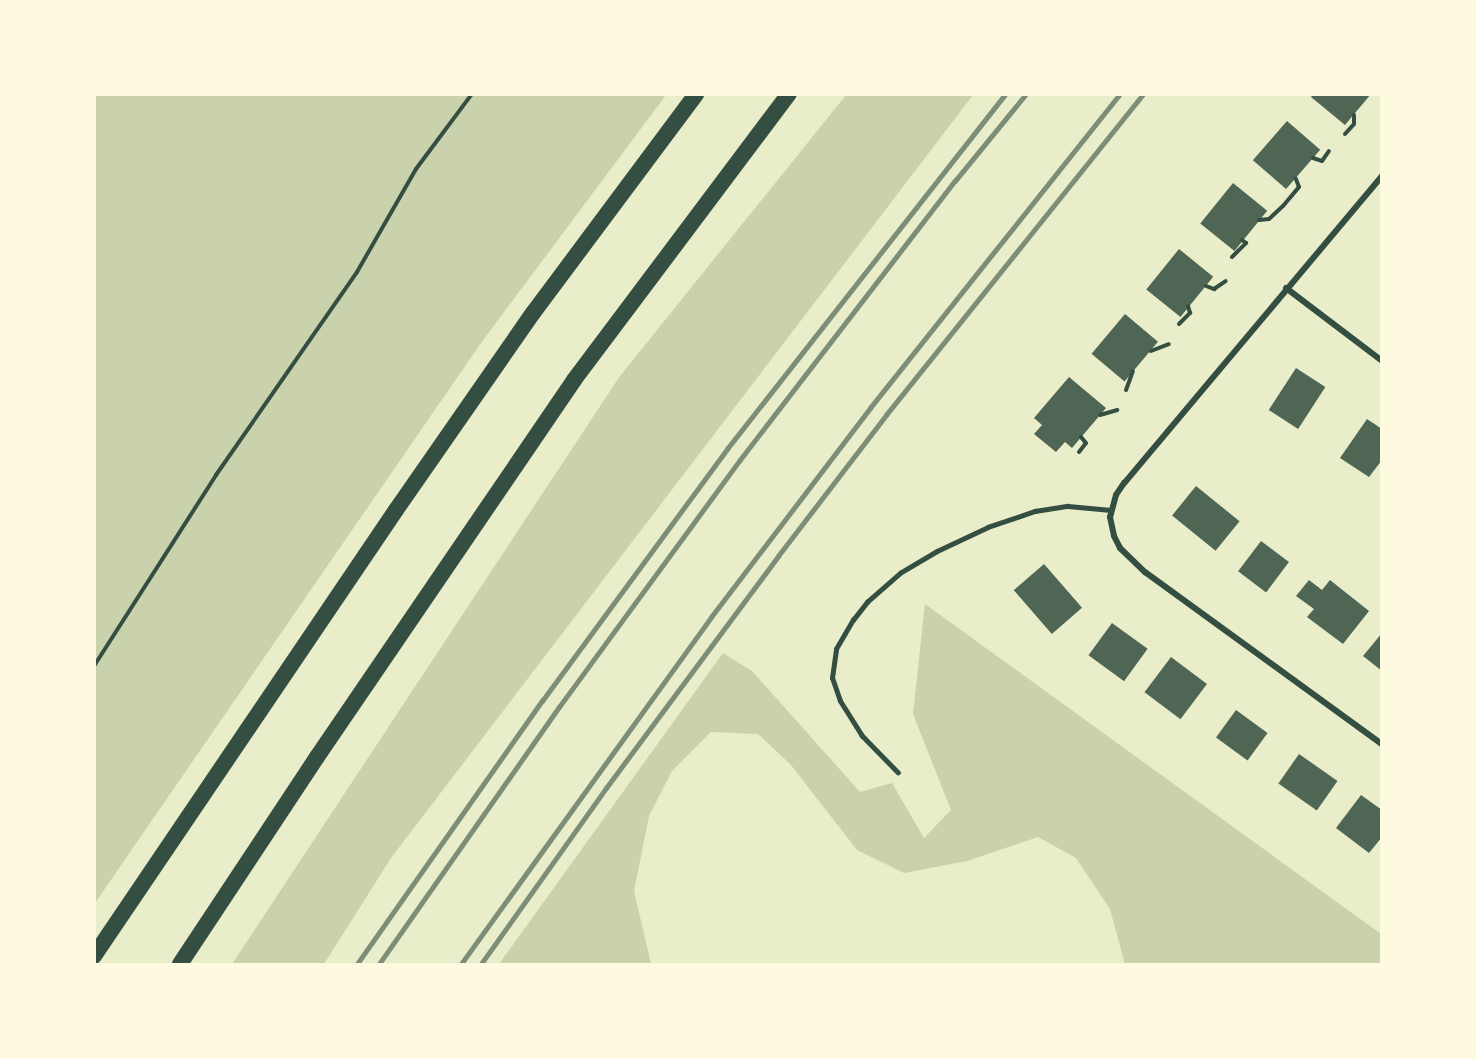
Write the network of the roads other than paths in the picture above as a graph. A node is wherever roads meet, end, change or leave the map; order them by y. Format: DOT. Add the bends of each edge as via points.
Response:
graph roads {
  1 [pos="696,94"];
  2 [pos="789,94"];
  3 [pos="1382,176"];
  4 [pos="1286,288"];
  5 [pos="1382,361"];
  6 [pos="1111,510"];
  7 [pos="1382,744"];
  8 [pos="898,773"];
  9 [pos="94,956"];
  10 [pos="180,964"];
  1 -- 9 [label="highway" via="487,378"];
  2 -- 10 [label="highway" via="574,380"];
  3 -- 4 [label="street"];
  4 -- 5 [label="street"];
  4 -- 6 [label="street" via="1124,483"];
  6 -- 7 [label="street" via="1111,525 1120,548 1145,573"];
  6 -- 8 [label="lane" via="1068,506 988,527 900,573 867,602 836,650 832,678 840,701 862,736"];
}
